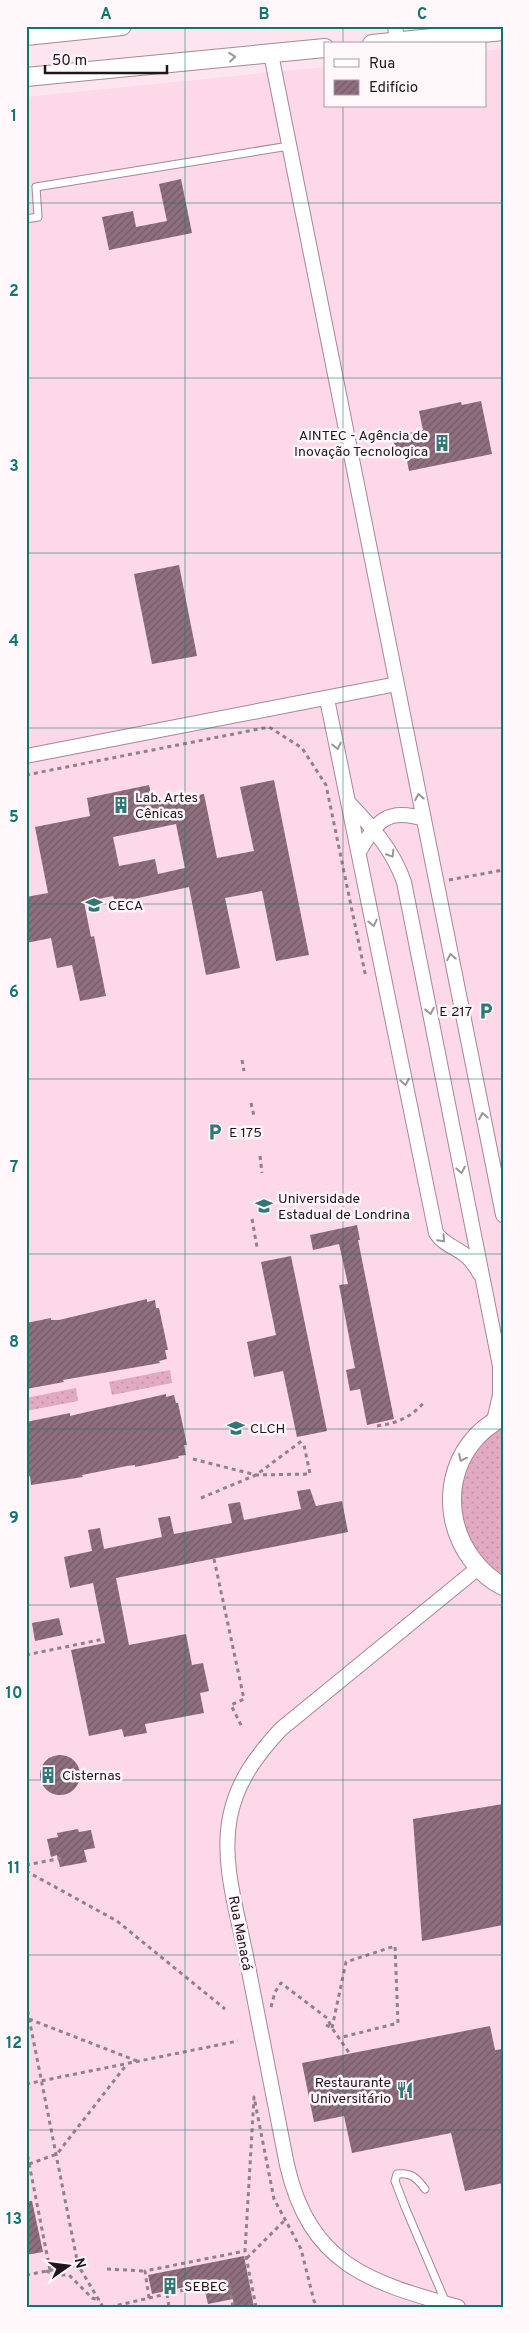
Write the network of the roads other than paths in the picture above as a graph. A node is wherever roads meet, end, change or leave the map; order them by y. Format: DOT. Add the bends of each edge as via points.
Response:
graph roads {
  1 [pos="122,26"];
  2 [pos="503,31"];
  3 [pos="396,34"];
  4 [pos="26,36"];
  5 [pos="377,42"];
  6 [pos="324,48"];
  7 [pos="271,54"];
  8 [pos="26,77"];
  9 [pos="289,146"];
  10 [pos="26,219"];
  11 [pos="397,684"];
  12 [pos="328,698"];
  13 [pos="26,756"];
  14 [pos="349,803"];
  15 [pos="424,819"];
  16 [pos="373,828"];
  17 [pos="359,852"];
  18 [pos="503,1215"];
  19 [pos="483,1279"];
  20 [pos="498,1419"];
  21 [pos="478,1568"];
  22 [pos="503,1586"];
  23 [pos="425,2188"];
  24 [pos="452,2305"];
  1 -- 4 [label="street"];
  2 -- 3 [label="street"];
  3 -- 5 [label="street"];
  6 -- 7 [label="street"];
  8 -- 7 [label="street, one-way"];
  7 -- 9 [label="street"];
  9 -- 10 [label="lane" via="36,187 38,217"];
  9 -- 11 [label="street"];
  11 -- 12 [label="street"];
  15 -- 11 [label="street, one-way"];
  12 -- 13 [label="street"];
  12 -- 14 [label="street, one-way"];
  14 -- 16 [label="street"];
  14 -- 17 [label="street"];
  15 -- 16 [label="street" via="400,813"];
  18 -- 15 [label="street, one-way"];
  16 -- 17 [label="street"];
  16 -- 19 [label="street, one-way" via="392,854 404,882"];
  17 -- 19 [label="street, one-way" via="436,1233 441,1241 473,1262"];
  19 -- 20 [label="street" via="501,1372"];
  20 -- 21 [label="street, one-way" via="483,1430 463,1454 452,1483 451,1514 460,1543"];
  21 -- 22 [label="street"];
  21 -- 24 [label="street, Rua Manacá" via="281,1729 262,1750 241,1783 234,1801 228,1864 293,2191 315,2233 328,2249 362,2274 387,2286"];
  23 -- 24 [label="lane" via="413,2176 397,2174 395,2181 405,2207"];
}
